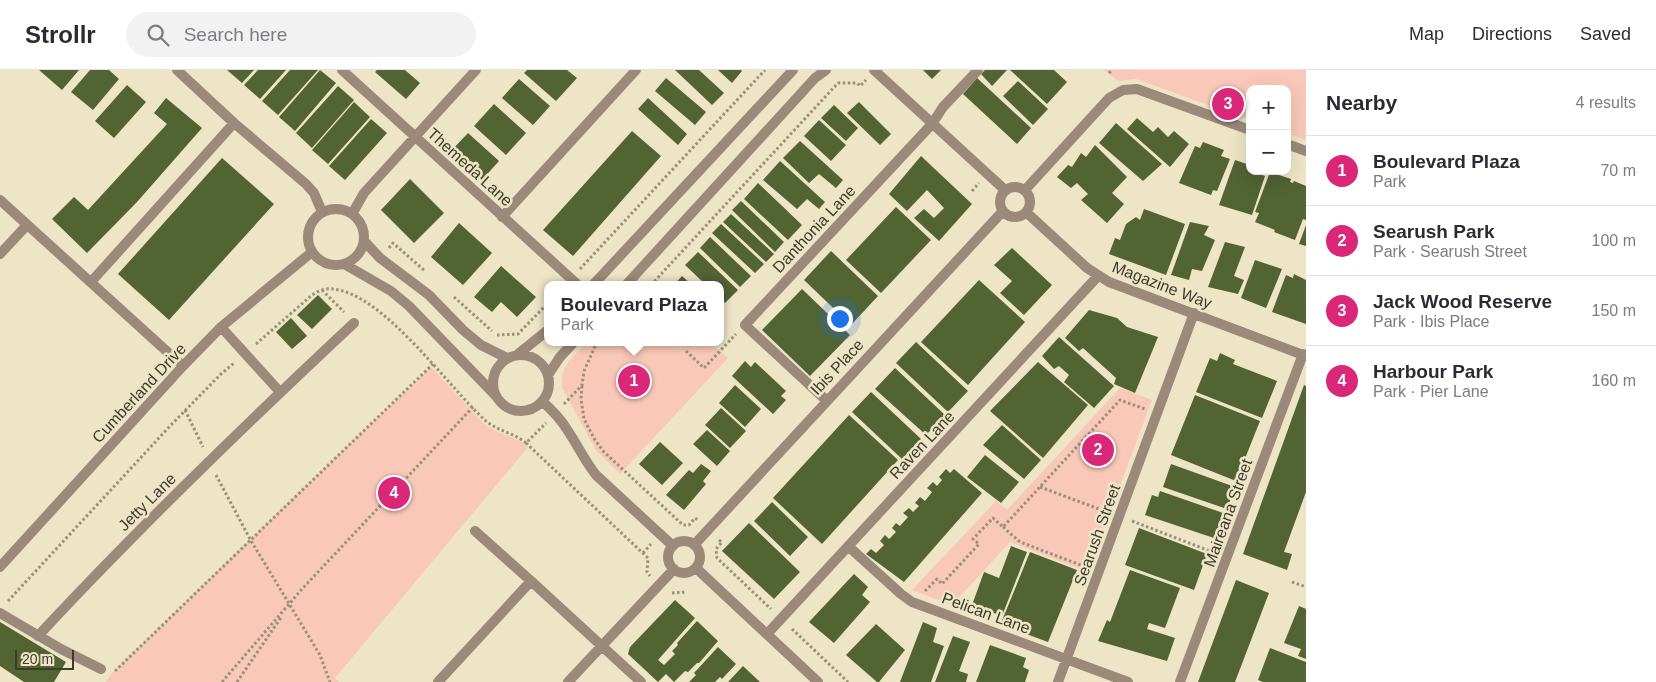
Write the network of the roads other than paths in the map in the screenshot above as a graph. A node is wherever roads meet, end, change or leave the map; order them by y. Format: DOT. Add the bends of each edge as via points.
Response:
graph roads {
  1 [pos="342,70"];
  2 [pos="476,70"];
  3 [pos="636,70"];
  4 [pos="793,70"];
  5 [pos="826,70"];
  6 [pos="874,70"];
  7 [pos="978,70"];
  8 [pos="184,72"];
  9 [pos="234,123"];
  10 [pos="932,124"];
  11 [pos="1246,129"];
  12 [pos="415,137"];
  13 [pos="1291,145"];
  14 [pos="1306,151"];
  15 [pos="1005,190"];
  16 [pos="1025,190"];
  17 [pos="0,200"];
  18 [pos="1003,211"];
  19 [pos="322,212"];
  20 [pos="1026,212"];
  21 [pos="352,214"];
  22 [pos="502,217"];
  23 [pos="27,225"];
  24 [pos="364,241"];
  25 [pos="312,252"];
  26 [pos="0,254"];
  27 [pos="344,264"];
  28 [pos="1098,276"];
  29 [pos="573,281"];
  30 [pos="597,281"];
  31 [pos="630,281"];
  32 [pos="91,282"];
  33 [pos="1194,313"];
  34 [pos="354,322"];
  35 [pos="221,327"];
  36 [pos="544,333"];
  37 [pos="570,346"];
  38 [pos="1304,355"];
  39 [pos="512,356"];
  40 [pos="183,366"];
  41 [pos="548,375"];
  42 [pos="280,392"];
  43 [pos="496,396"];
  44 [pos="542,401"];
  45 [pos="827,401"];
  46 [pos="475,531"];
  47 [pos="694,545"];
  48 [pos="673,546"];
  49 [pos="848,546"];
  50 [pos="0,567"];
  51 [pos="696,568"];
  52 [pos="674,569"];
  53 [pos="531,582"];
  54 [pos="0,613"];
  55 [pos="766,634"];
  56 [pos="38,636"];
  57 [pos="602,646"];
  58 [pos="1066,659"];
  59 [pos="101,669"];
  60 [pos="438,682"];
  61 [pos="568,682"];
  62 [pos="641,682"];
  63 [pos="818,682"];
  64 [pos="1058,682"];
  65 [pos="1128,682"];
  66 [pos="1180,682"];
  1 -- 12 [label="street, Themeda Lane"];
  2 -- 12 [label="street"];
  3 -- 22 [label="street"];
  4 -- 30 [label="street"];
  5 -- 31 [label="street" via="815,78"];
  6 -- 10 [label="street"];
  7 -- 10 [label="street, Danthonia Lane" via="943,107"];
  8 -- 9 [label="street"];
  9 -- 19 [label="street" via="306,184"];
  9 -- 32 [label="street"];
  10 -- 15 [label="street"];
  10 -- 45 [label="street, Danthonia Lane" via="746,325"];
  11 -- 16 [label="street" via="1137,89 1122,90 1109,98"];
  12 -- 21 [label="street" via="364,193"];
  12 -- 22 [label="street, Themeda Lane"];
  13 -- 14 [label="street"];
  15 -- 16 [label="street" via="1014,186"];
  15 -- 18 [label="street" via="1000,201"];
  16 -- 20 [label="street" via="1031,204"];
  17 -- 23 [label="street"];
  18 -- 20 [label="street" via="1012,217"];
  18 -- 45 [label="street, Ibis Place"];
  19 -- 21 [label="street" via="341,209"];
  19 -- 25 [label="street" via="308,231"];
  20 -- 28 [label="street, Magazine Way"];
  21 -- 24 [label="street" via="359,221"];
  22 -- 29 [label="street, Themeda Lane"];
  23 -- 26 [label="street"];
  23 -- 32 [label="street"];
  24 -- 27 [label="street" via="355,258"];
  24 -- 39 [label="street" via="380,258 429,295 475,340"];
  25 -- 27 [label="street" via="325,263"];
  25 -- 35 [label="street, Cumberland Drive"];
  27 -- 43 [label="street" via="397,296"];
  28 -- 33 [label="street, Magazine Way"];
  28 -- 49 [label="street, Raven Lane"];
  32 -- 40 [label="street"];
  33 -- 38 [label="street, Magazine Way"];
  33 -- 58 [label="street, Searush Street"];
  34 -- 42 [label="street, Jetty Lane"];
  35 -- 40 [label="street, Cumberland Drive"];
  35 -- 42 [label="street"];
  36 -- 39 [label="street"];
  37 -- 41 [label="street"];
  38 -- 66 [label="street, Maireana Street"];
  39 -- 41 [label="street" via="526,355 537,360"];
  39 -- 43 [label="street" via="500,364 493,378"];
  40 -- 50 [label="street, Cumberland Drive"];
  41 -- 44 [label="street" via="549,385"];
  42 -- 56 [label="street, Jetty Lane" via="96,573"];
  43 -- 44 [label="street" via="502,404 515,410 534,407"];
  44 -- 48 [label="street" via="568,429 596,475"];
  45 -- 47 [label="street, Ibis Place"];
  46 -- 53 [label="street"];
  47 -- 48 [label="street" via="683,542"];
  47 -- 51 [label="street" via="700,554"];
  48 -- 52 [label="street" via="668,559"];
  49 -- 55 [label="street, Raven Lane"];
  49 -- 58 [label="street, Pelican Lane" via="915,603"];
  51 -- 52 [label="street" via="686,573"];
  51 -- 55 [label="street"];
  52 -- 57 [label="street"];
  53 -- 57 [label="street"];
  53 -- 60 [label="street"];
  54 -- 56 [label="street"];
  55 -- 63 [label="street"];
  56 -- 59 [label="street"];
  57 -- 61 [label="street"];
  57 -- 62 [label="street"];
  58 -- 64 [label="street, Searush Street"];
  58 -- 65 [label="street, Pelican Lane"];
}
